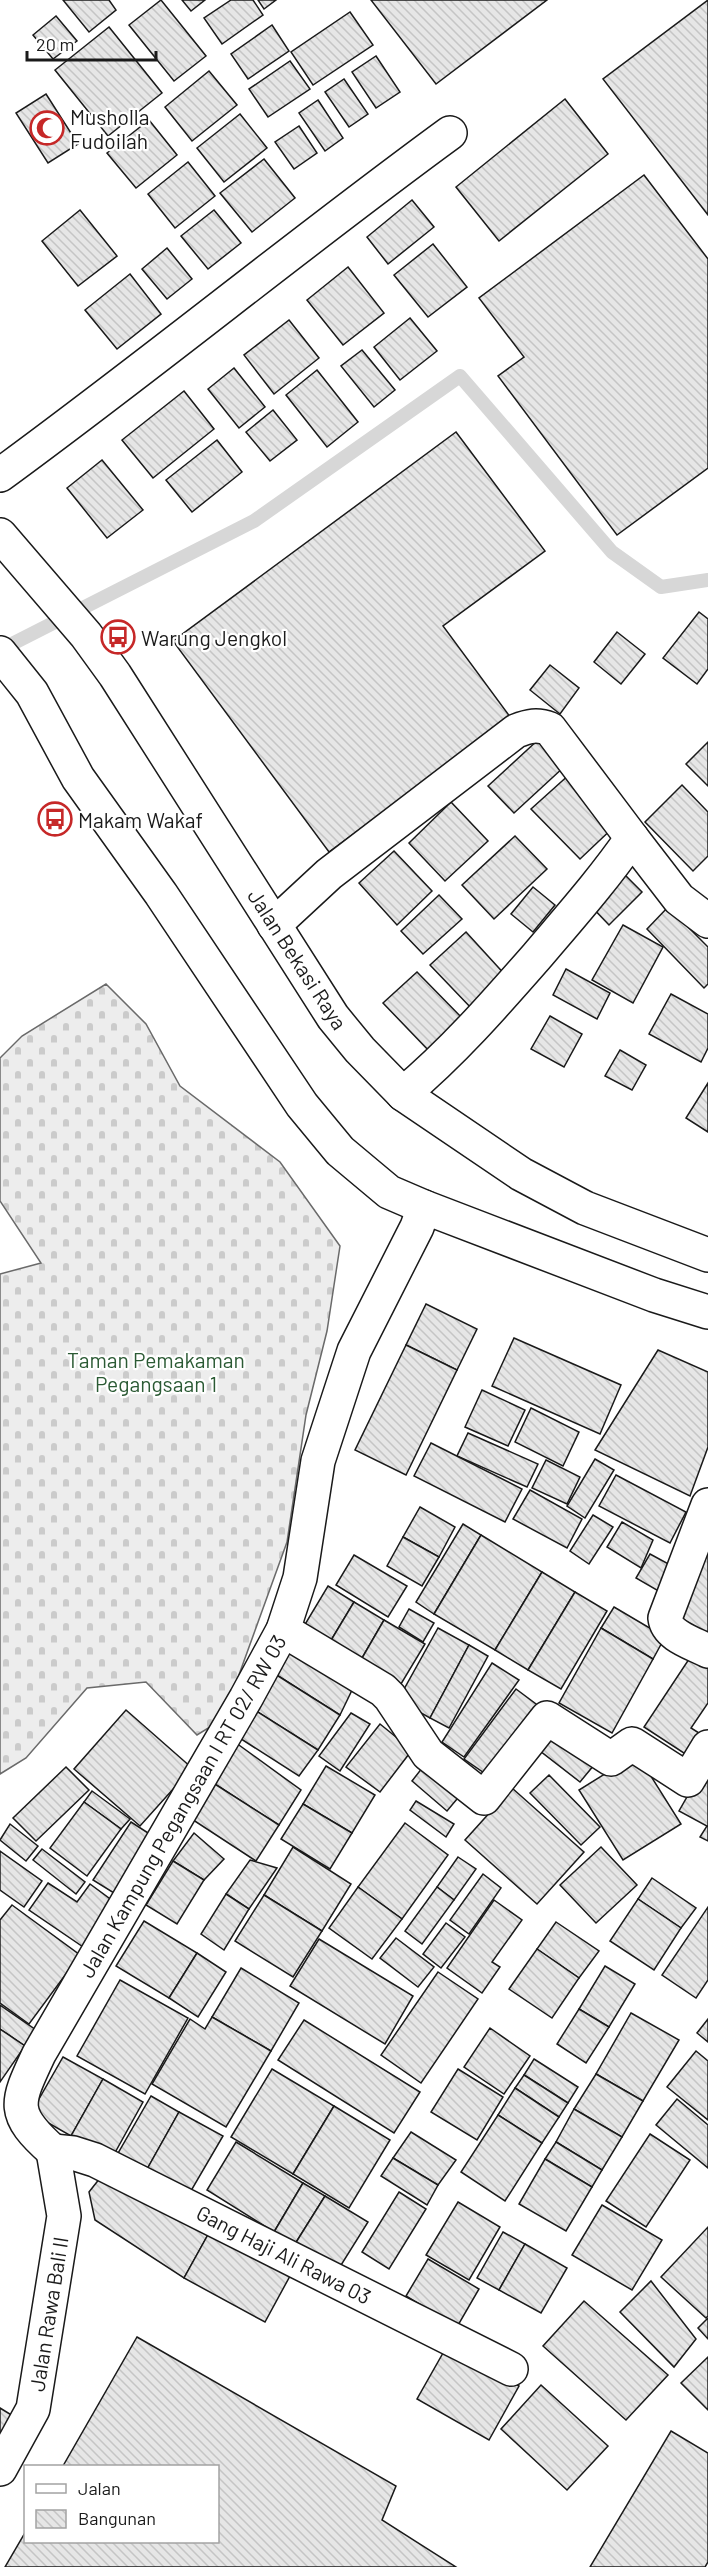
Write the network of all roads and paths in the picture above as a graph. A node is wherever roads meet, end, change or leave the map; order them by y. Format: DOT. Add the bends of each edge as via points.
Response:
graph roads {
  1 [pos="450,132"];
  2 [pos="0,475"];
  3 [pos="2,537"];
  4 [pos="0,653"];
  5 [pos="632,838"];
  6 [pos="708,921"];
  7 [pos="274,925"];
  8 [pos="403,1095"];
  9 [pos="424,1207"];
  10 [pos="708,1255"];
  11 [pos="708,1312"];
  12 [pos="708,1505"];
  13 [pos="283,1630"];
  14 [pos="708,1651"];
  15 [pos="708,1747"];
  16 [pos="53,2151"];
  17 [pos="511,2369"];
  18 [pos="0,2469"];
  1 -- 2 [label="main road"];
  3 -- 7 [label="main road, Jalan Bekasi Raya" via="115,675"];
  4 -- 9 [label="main road" via="32,693 78,778 302,1105 340,1151 389,1191"];
  5 -- 6 [label="main road" via="679,899"];
  5 -- 7 [label="main road" via="550,729 538,724 527,726 329,874"];
  5 -- 8 [label="main road" via="607,875 515,981"];
  7 -- 8 [label="main road, Jalan Bekasi Raya" via="333,1017"];
  8 -- 10 [label="main road, Jalan Bekasi Raya" via="521,1174 585,1208"];
  9 -- 11 [label="main road"];
  9 -- 13 [label="main road, Jalan Kampung Pegangsaan I RT 02/ RW 03" via="354,1351 318,1461 300,1578"];
  12 -- 14 [label="main road" via="664,1618 670,1632"];
  13 -- 15 [label="main road" via="382,1690 428,1754 484,1798 547,1718 611,1759 632,1744 688,1780"];
  13 -- 16 [label="main road, Jalan Kampung Pegangsaan I RT 02/ RW 03" via="23,2088 21,2110 29,2130"];
  16 -- 17 [label="main road, Gang Haji Ali Rawa 03" via="95,2160"];
  16 -- 18 [label="main road, Jalan Rawa Bali II" via="64,2216 33,2409"];
}
